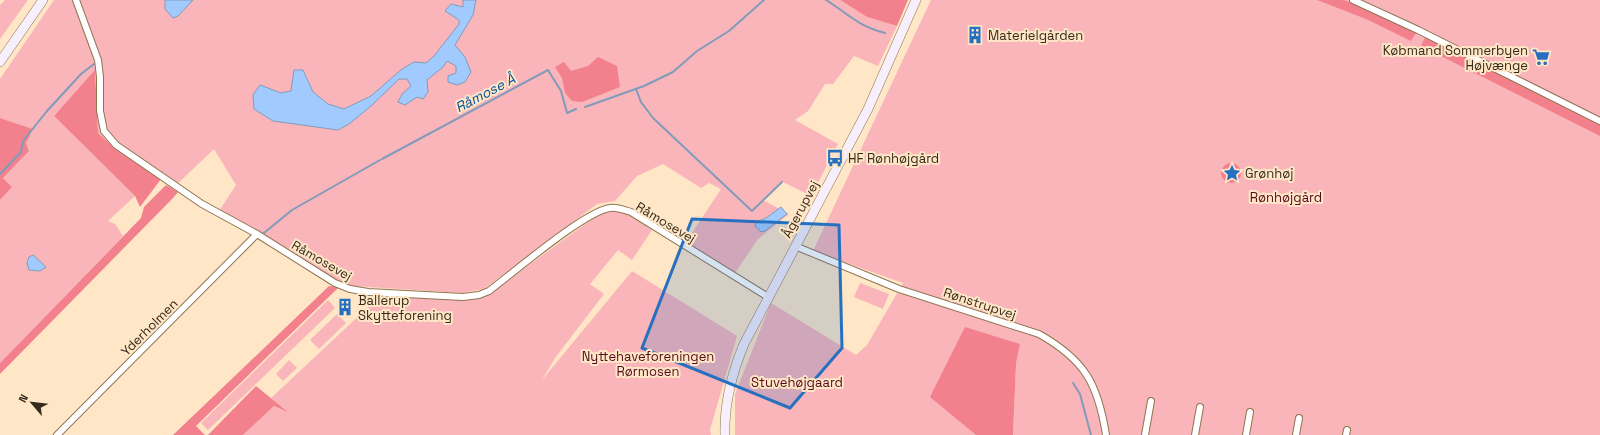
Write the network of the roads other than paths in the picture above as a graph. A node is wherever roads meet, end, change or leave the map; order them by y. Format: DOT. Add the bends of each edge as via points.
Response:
graph roads {
  1 [pos="43,0"];
  2 [pos="76,0"];
  3 [pos="916,0"];
  4 [pos="1352,0"];
  5 [pos="0,62"];
  6 [pos="1600,121"];
  7 [pos="257,234"];
  8 [pos="795,246"];
  9 [pos="768,297"];
  10 [pos="1151,401"];
  11 [pos="1200,407"];
  12 [pos="1250,412"];
  13 [pos="1299,418"];
  14 [pos="57,435"];
  15 [pos="725,435"];
  16 [pos="1106,435"];
  17 [pos="1145,435"];
  18 [pos="1195,435"];
  19 [pos="1246,435"];
  20 [pos="1296,435"];
  1 -- 5 [label="street"];
  2 -- 7 [label="street, Råmosevej" via="98,60 100,111 104,131 116,144 198,201"];
  3 -- 8 [label="street, Ågerupvej" via="868,109"];
  4 -- 6 [label="street"];
  7 -- 9 [label="street, Råmosevej" via="335,283 350,289 368,292 479,296 598,211 619,208 631,212"];
  7 -- 14 [label="street, Yderholmen"];
  8 -- 9 [label="street, Ågerupvej"];
  8 -- 16 [label="street, Rønstrupvej" via="892,286 1039,334 1060,346 1075,359 1092,384 1097,394"];
  9 -- 15 [label="street, Ågerupvej" via="736,364 727,406"];
  10 -- 17 [label="street"];
  11 -- 18 [label="street"];
  12 -- 19 [label="street"];
  13 -- 20 [label="street"];
}
